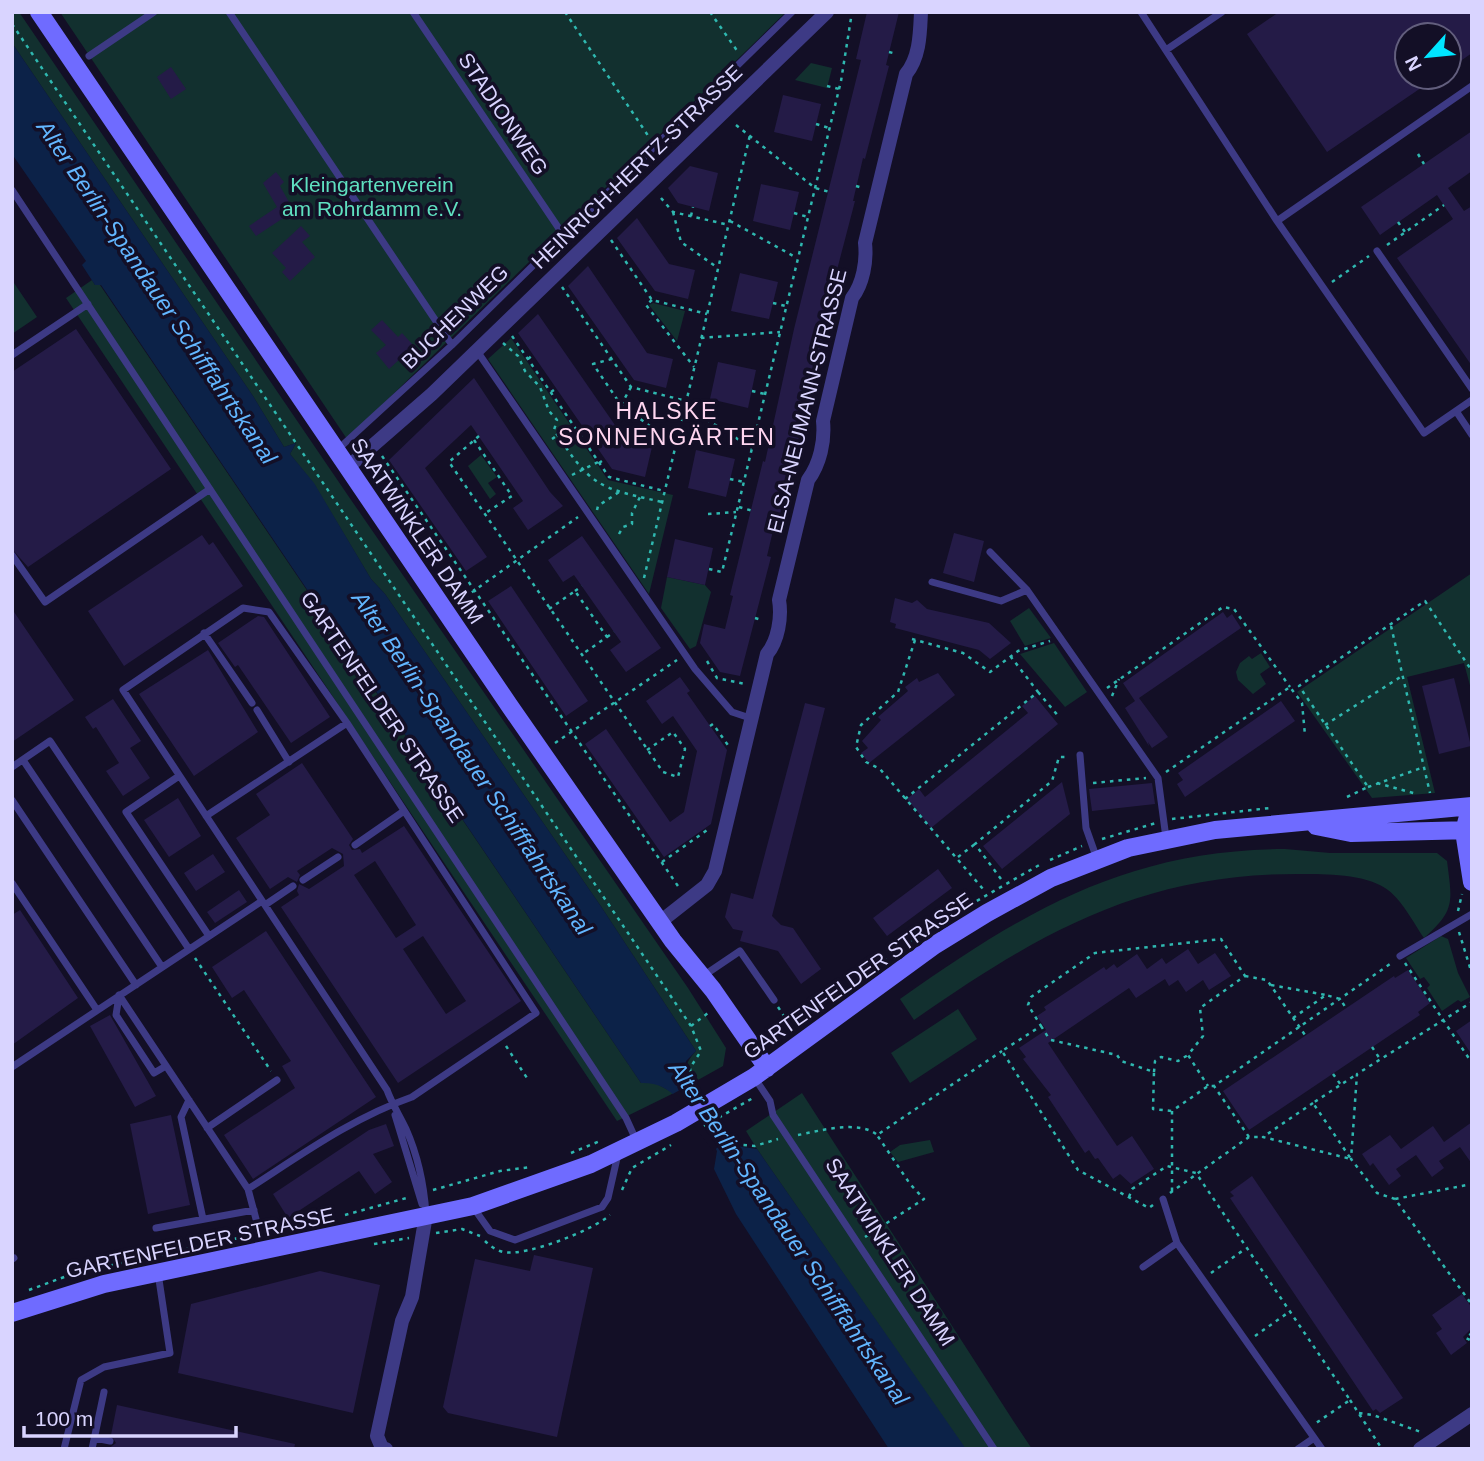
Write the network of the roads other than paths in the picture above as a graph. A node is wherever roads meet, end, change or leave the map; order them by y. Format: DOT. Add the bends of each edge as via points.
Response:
graph roads {
  1 [pos="39,12"];
  2 [pos="154,12"];
  3 [pos="229,12"];
  4 [pos="413,12"];
  5 [pos="792,12"];
  6 [pos="827,12"];
  7 [pos="921,12"];
  8 [pos="1141,12"];
  9 [pos="1222,12"];
  10 [pos="1166,50"];
  11 [pos="89,56"];
  12 [pos="1472,86"];
  13 [pos="12,190"];
  14 [pos="1277,221"];
  15 [pos="564,236"];
  16 [pos="1377,251"];
  17 [pos="86,301"];
  18 [pos="452,345"];
  19 [pos="477,351"];
  20 [pos="12,355"];
  21 [pos="1472,389"];
  22 [pos="1472,400"];
  23 [pos="1456,411"];
  24 [pos="1472,435"];
  25 [pos="336,452"];
  26 [pos="347,468"];
  27 [pos="210,489"];
  28 [pos="990,552"];
  29 [pos="12,555"];
  30 [pos="932,582"];
  31 [pos="1027,590"];
  32 [pos="204,633"];
  33 [pos="750,719"];
  34 [pos="347,723"];
  35 [pos="1080,755"];
  36 [pos="23,760"];
  37 [pos="289,762"];
  38 [pos="12,767"];
  39 [pos="179,776"];
  40 [pos="12,800"];
  41 [pos="1472,806"];
  42 [pos="404,811"];
  43 [pos="206,816"];
  44 [pos="1302,823"];
  45 [pos="1468,830"];
  46 [pos="1167,839"];
  47 [pos="355,845"];
  48 [pos="338,857"];
  49 [pos="1097,859"];
  50 [pos="303,880"];
  51 [pos="1472,882"];
  52 [pos="12,883"];
  53 [pos="293,886"];
  54 [pos="264,903"];
  55 [pos="1472,914"];
  56 [pos="660,922"];
  57 [pos="209,936"];
  58 [pos="189,949"];
  59 [pos="1400,956"];
  60 [pos="162,967"];
  61 [pos="702,977"];
  62 [pos="136,985"];
  63 [pos="119,995"];
  64 [pos="774,1000"];
  65 [pos="97,1010"];
  66 [pos="166,1066"];
  67 [pos="12,1067"];
  68 [pos="761,1079"];
  69 [pos="276,1080"];
  70 [pos="189,1100"];
  71 [pos="392,1104"];
  72 [pos="207,1128"];
  73 [pos="638,1143"];
  74 [pos="619,1152"];
  75 [pos="248,1189"];
  76 [pos="1163,1199"];
  77 [pos="472,1206"];
  78 [pos="254,1210"];
  79 [pos="426,1215"];
  80 [pos="203,1219"];
  81 [pos="256,1219"];
  82 [pos="156,1228"];
  83 [pos="1177,1243"];
  84 [pos="1143,1267"];
  85 [pos="158,1273"];
  86 [pos="12,1313"];
  87 [pos="104,1392"];
  88 [pos="1472,1414"];
  89 [pos="95,1438"];
  90 [pos="1314,1438"];
  91 [pos="110,1441"];
  92 [pos="1426,1445"];
  93 [pos="64,1449"];
  94 [pos="92,1449"];
  95 [pos="386,1449"];
  96 [pos="994,1449"];
  97 [pos="1298,1449"];
  98 [pos="1322,1449"];
  1 -- 25 [label="main road, SAATWINKLER DAMM"];
  2 -- 11 [label="lane"];
  3 -- 18 [label="lane"];
  4 -- 15 [label="lane, STADIONWEG"];
  5 -- 15 [label="lane, BUCHENWEG"];
  6 -- 19 [label="street, HEINRICH-HERTZ-STRASSE"];
  7 -- 33 [label="street, ELSA-NEUMANN-STRASSE" via="913,65 906,74 865,243 866,256 823,421 816,469 808,480 779,600 773,647 767,654"];
  8 -- 10 [label="lane"];
  9 -- 10 [label="lane"];
  10 -- 14 [label="lane"];
  12 -- 14 [label="lane"];
  13 -- 17 [label="lane, GARTENFELDER STRASSE"];
  14 -- 23 [label="lane" via="1424,433"];
  15 -- 18 [label="lane, BUCHENWEG"];
  16 -- 21 [label="lane"];
  17 -- 20 [label="lane"];
  17 -- 27 [label="lane, GARTENFELDER STRASSE"];
  18 -- 25 [label="lane, BUCHENWEG"];
  19 -- 26 [label="street, HEINRICH-HERTZ-STRASSE"];
  19 -- 33 [label="lane" via="683,653 715,696 732,712"];
  22 -- 23 [label="lane"];
  23 -- 24 [label="lane"];
  25 -- 26 [label="main road, SAATWINKLER DAMM"];
  26 -- 56 [label="main road, SAATWINKLER DAMM"];
  27 -- 29 [label="lane" via="45,602"];
  27 -- 73 [label="lane, GARTENFELDER STRASSE" via="629,1122"];
  28 -- 31 [label="lane"];
  30 -- 31 [label="lane" via="1001,601"];
  31 -- 46 [label="lane" via="1157,778"];
  32 -- 34 [label="lane" via="243,608 269,612"];
  32 -- 37 [label="lane"];
  32 -- 39 [label="lane" via="123,690"];
  33 -- 56 [label="street, ELSA-NEUMANN-STRASSE" via="715,871 707,886"];
  34 -- 37 [label="lane"];
  34 -- 42 [label="lane"];
  35 -- 49 [label="lane" via="1086,828"];
  36 -- 38 [label="lane"];
  36 -- 58 [label="lane" via="50,741"];
  36 -- 60 [label="lane"];
  37 -- 43 [label="lane"];
  39 -- 43 [label="lane"];
  39 -- 57 [label="lane" via="126,812"];
  40 -- 62 [label="lane"];
  41 -- 44 [label="main road, GARTENFELDER STRASSE"];
  41 -- 45 [label="main road, GARTENFELDER STRASSE"];
  42 -- 47 [label="lane"];
  42 -- 71 [label="lane" via="536,1013 412,1097"];
  43 -- 54 [label="lane"];
  44 -- 45 [label="main road, GARTENFELDER STRASSE" via="1351,833"];
  44 -- 46 [label="main road, GARTENFELDER STRASSE" via="1237,827"];
  45 -- 51 [label="main road, GARTENFELDER STRASSE"];
  46 -- 49 [label="main road, GARTENFELDER STRASSE"];
  48 -- 50 [label="lane"];
  49 -- 68 [label="main road, GARTENFELDER STRASSE" via="1015,897 946,938"];
  52 -- 65 [label="lane"];
  53 -- 54 [label="lane"];
  54 -- 57 [label="lane"];
  54 -- 71 [label="lane"];
  55 -- 59 [label="lane"];
  56 -- 61 [label="main road, SAATWINKLER DAMM"];
  57 -- 58 [label="lane"];
  58 -- 60 [label="lane"];
  60 -- 62 [label="lane"];
  61 -- 64 [label="lane" via="740,951"];
  61 -- 68 [label="main road, SAATWINKLER DAMM"];
  62 -- 63 [label="lane"];
  63 -- 65 [label="lane"];
  63 -- 66 [label="lane"];
  63 -- 66 [label="lane" via="116,1015 154,1073"];
  65 -- 67 [label="lane"];
  66 -- 70 [label="lane"];
  68 -- 73 [label="main road, GARTENFELDER STRASSE" via="728,1103"];
  68 -- 96 [label="lane, SAATWINKLER DAMM" via="786,1134"];
  69 -- 72 [label="lane"];
  70 -- 72 [label="lane"];
  70 -- 80 [label="lane" via="181,1117"];
  71 -- 75 [label="lane" via="359,1118"];
  71 -- 79 [label="lane"];
  72 -- 75 [label="lane"];
  73 -- 74 [label="main road, GARTENFELDER STRASSE"];
  74 -- 77 [label="main road, GARTENFELDER STRASSE"];
  74 -- 77 [label="lane" via="602,1207 515,1240 490,1231"];
  75 -- 78 [label="lane"];
  76 -- 83 [label="lane"];
  77 -- 79 [label="main road, GARTENFELDER STRASSE"];
  78 -- 80 [label="lane"];
  78 -- 81 [label="lane"];
  79 -- 85 [label="main road, GARTENFELDER STRASSE"];
  79 -- 95 [label="street" via="412,1297 402,1321 377,1436"];
  80 -- 82 [label="lane"];
  83 -- 84 [label="lane"];
  83 -- 90 [label="lane"];
  85 -- 86 [label="main road, GARTENFELDER STRASSE" via="104,1284"];
  85 -- 93 [label="lane" via="170,1353 104,1367 80,1380"];
  87 -- 89 [label="lane"];
  88 -- 92 [label="street"];
  89 -- 91 [label="lane"];
  89 -- 94 [label="lane"];
  90 -- 97 [label="lane"];
  90 -- 98 [label="lane"];
}
